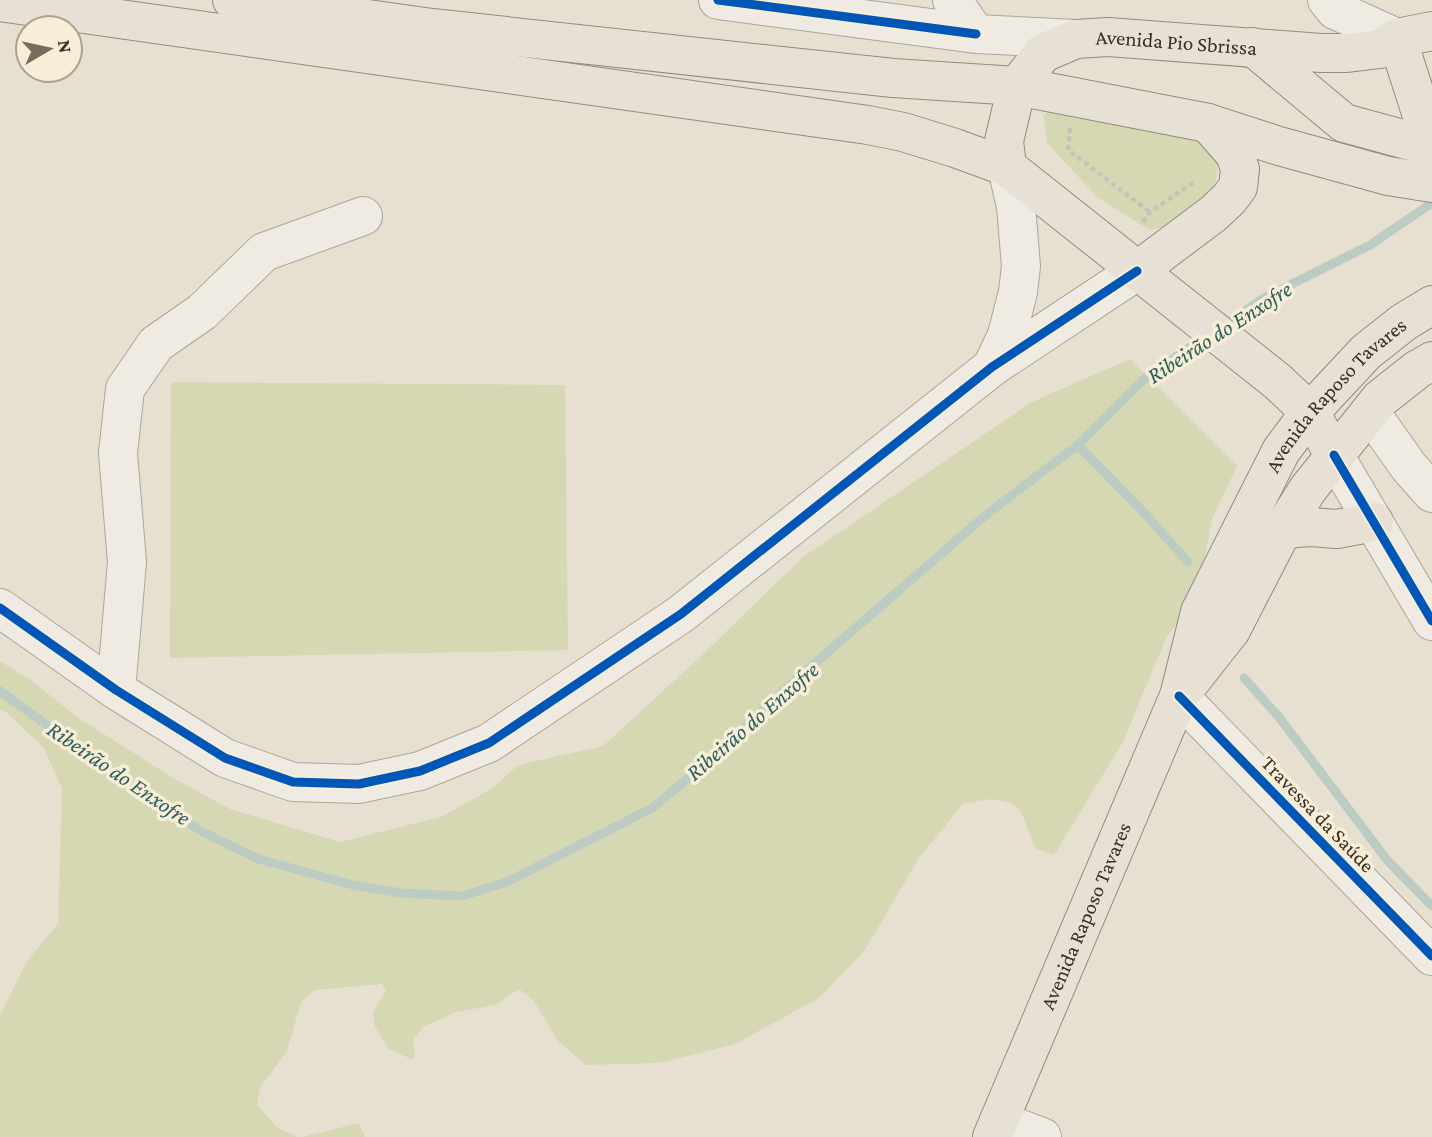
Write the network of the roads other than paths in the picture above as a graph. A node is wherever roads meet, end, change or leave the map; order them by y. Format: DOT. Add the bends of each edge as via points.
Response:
graph roads {
  1 [pos="232,0"];
  2 [pos="718,0"];
  3 [pos="952,0"];
  4 [pos="0,2"];
  5 [pos="1331,5"];
  6 [pos="976,34"];
  7 [pos="1414,35"];
  8 [pos="1076,39"];
  9 [pos="1253,47"];
  10 [pos="1293,50"];
  11 [pos="1017,86"];
  12 [pos="1208,123"];
  13 [pos="1432,147"];
  14 [pos="1007,167"];
  15 [pos="1432,183"];
  16 [pos="363,216"];
  17 [pos="1137,271"];
  18 [pos="1432,305"];
  19 [pos="1432,361"];
  20 [pos="992,367"];
  21 [pos="1310,412"];
  22 [pos="1370,412"];
  23 [pos="1334,455"];
  24 [pos="1432,493"];
  25 [pos="1374,522"];
  26 [pos="1283,529"];
  27 [pos="0,608"];
  28 [pos="1432,621"];
  29 [pos="116,690"];
  30 [pos="1179,696"];
  31 [pos="1432,956"];
  32 [pos="996,1129"];
  33 [pos="1042,1137"];
  1 -- 11 [label="main road" via="432,28 893,79"];
  2 -- 6 [label="street"];
  3 -- 6 [label="street"];
  4 -- 14 [label="main road" via="867,125"];
  5 -- 7 [label="street"];
  5 -- 10 [label="street" via="1318,34"];
  6 -- 8 [label="street"];
  7 -- 10 [label="main road, Avenida Pio Sbrissa" via="1380,49 1347,53"];
  7 -- 13 [label="main road"];
  8 -- 9 [label="main road, Avenida Pio Sbrissa"];
  8 -- 11 [label="main road, Avenida Pio Sbrissa" via="1043,53"];
  9 -- 10 [label="main road, Avenida Pio Sbrissa"];
  9 -- 13 [label="main road" via="1344,122"];
  11 -- 12 [label="main road"];
  11 -- 14 [label="main road, Avenida Pio Sbrissa" via="1004,141"];
  12 -- 15 [label="main road" via="1388,176"];
  12 -- 17 [label="main road" via="1235,155 1240,169 1238,187 1213,214"];
  14 -- 17 [label="main road"];
  14 -- 20 [label="street" via="1021,266 1007,335"];
  16 -- 29 [label="street" via="264,252 202,312 156,344 125,389 118,453 127,562"];
  17 -- 20 [label="street"];
  17 -- 21 [label="main road"];
  18 -- 21 [label="main road, Avenida Raposo Tavares" via="1366,352"];
  19 -- 22 [label="main road, Avenida Raposo Tavares" via="1380,399"];
  20 -- 29 [label="street" via="681,614 489,743 420,771 359,784 293,782 225,758"];
  21 -- 23 [label="main road"];
  21 -- 30 [label="main road, Avenida Raposo Tavares" via="1281,451 1200,612"];
  22 -- 23 [label="main road, Avenida Raposo Tavares"];
  22 -- 24 [label="street"];
  23 -- 25 [label="street"];
  23 -- 26 [label="main road, Avenida Raposo Tavares"];
  25 -- 26 [label="main road" via="1336,529"];
  25 -- 28 [label="street"];
  26 -- 30 [label="main road, Avenida Raposo Tavares" via="1231,630"];
  27 -- 29 [label="street"];
  30 -- 31 [label="street, Travessa da Saúde"];
  30 -- 32 [label="main road, Avenida Raposo Tavares"];
  32 -- 33 [label="street"];
}
